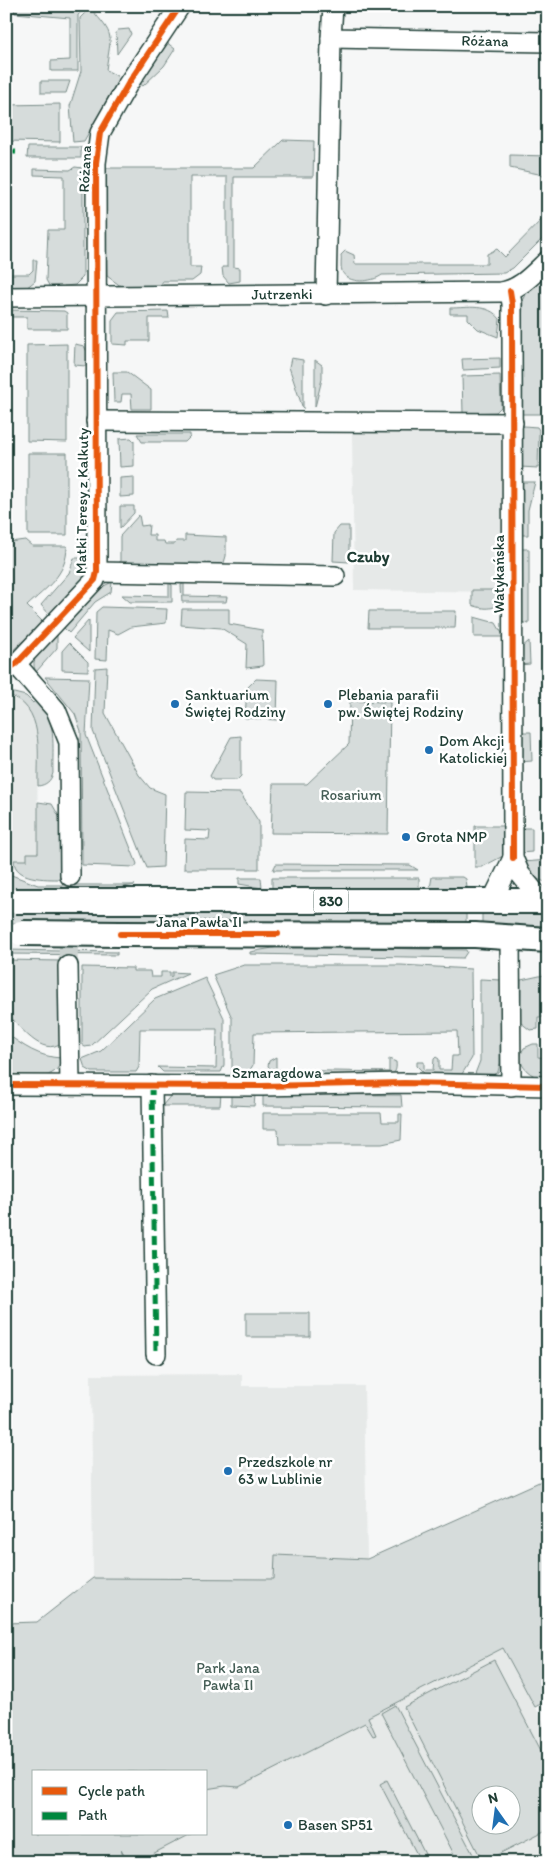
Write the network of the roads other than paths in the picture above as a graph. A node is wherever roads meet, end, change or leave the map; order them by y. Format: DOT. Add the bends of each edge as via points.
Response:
graph roads {
  1 [pos="180,6"];
  2 [pos="333,6"];
  3 [pos="332,38"];
  4 [pos="548,42"];
  5 [pos="548,260"];
  6 [pos="510,291"];
  7 [pos="326,295"];
  8 [pos="96,296"];
  9 [pos="6,297"];
  10 [pos="96,421"];
  11 [pos="513,423"];
  12 [pos="96,572"];
  13 [pos="335,576"];
  14 [pos="11,667"];
  15 [pos="513,858"];
  16 [pos="70,876"];
  17 [pos="11,902"];
  18 [pos="545,902"];
  19 [pos="491,903"];
  20 [pos="13,933"];
  21 [pos="510,936"];
  22 [pos="548,940"];
  23 [pos="68,966"];
  24 [pos="70,1084"];
  25 [pos="152,1084"];
  26 [pos="6,1085"];
  27 [pos="511,1086"];
  28 [pos="548,1086"];
  29 [pos="156,1354"];
  1 -- 8 [label="street, Różana" via="100,133 96,163"];
  2 -- 3 [label="street"];
  3 -- 4 [label="street, Różana"];
  3 -- 7 [label="street"];
  5 -- 6 [label="street"];
  6 -- 7 [label="street, Jutrzenki"];
  6 -- 11 [label="street, Watykańska"];
  7 -- 8 [label="street, Jutrzenki"];
  8 -- 9 [label="street, Jutrzenki"];
  8 -- 10 [label="street, Matki Teresy z Kalkuty"];
  10 -- 11 [label="street, Matki Teresy z Kalkuty"];
  10 -- 12 [label="street, Matki Teresy z Kalkuty"];
  11 -- 15 [label="street, Watykańska"];
  12 -- 13 [label="street, Matki Teresy z Kalkuty"];
  12 -- 14 [label="street, Matki Teresy z Kalkuty" via="89,588"];
  14 -- 16 [label="street" via="56,710 69,742"];
  15 -- 18 [label="street" via="520,874"];
  15 -- 19 [label="street"];
  17 -- 19 [label="main road, Jana Pawła II / 830, bridge"];
  18 -- 19 [label="main road, Jana Pawła II / 830"];
  20 -- 21 [label="main road, Jana Pawła II / 830, bridge"];
  21 -- 22 [label="main road, Jana Pawła II / 830"];
  21 -- 27 [label="street"];
  23 -- 24 [label="street"];
  24 -- 25 [label="street, Szmaragdowa"];
  24 -- 26 [label="street, Szmaragdowa"];
  25 -- 27 [label="street, Szmaragdowa"];
  25 -- 29 [label="street"];
  27 -- 28 [label="street, Szmaragdowa"];
}
